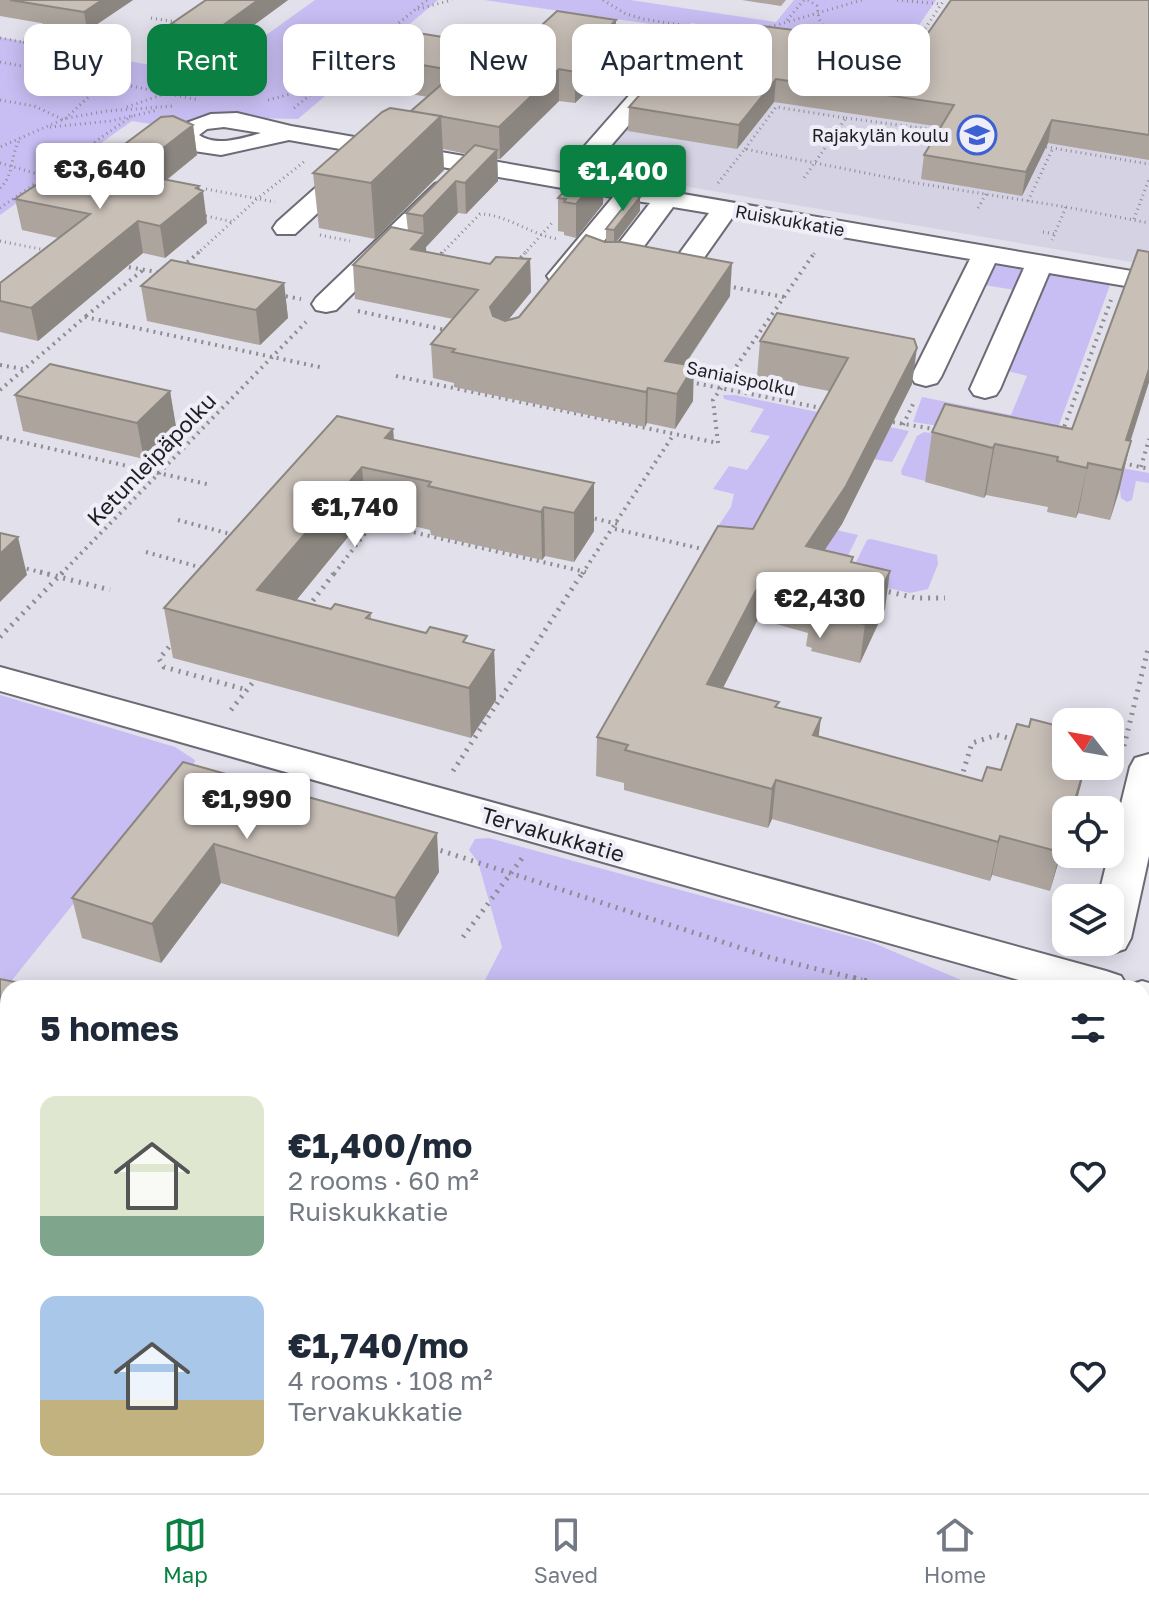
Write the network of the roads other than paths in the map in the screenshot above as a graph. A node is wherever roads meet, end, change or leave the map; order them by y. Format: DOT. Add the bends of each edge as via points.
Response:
graph roads {
  1 [pos="641,96"];
  2 [pos="155,139"];
  3 [pos="382,149"];
  4 [pos="469,164"];
  5 [pos="567,181"];
  6 [pos="630,192"];
  7 [pos="721,197"];
  8 [pos="667,198"];
  9 [pos="286,228"];
  10 [pos="973,235"];
  11 [pos="1045,254"];
  12 [pos="615,266"];
  13 [pos="677,276"];
  14 [pos="1149,282"];
  15 [pos="548,293"];
  16 [pos="326,304"];
  17 [pos="926,377"];
  18 [pos="985,389"];
  19 [pos="0,679"];
  20 [pos="1135,760"];
  21 [pos="1118,884"];
  22 [pos="1107,956"];
  23 [pos="1076,980"];
  24 [pos="1102,980"];
  1 -- 5 [label="street"];
  2 -- 3 [label="street, Ruiskukkatie" via="186,135 195,126 219,119 288,123 330,140"];
  3 -- 4 [label="street, Ruiskukkatie"];
  3 -- 9 [label="street"];
  4 -- 5 [label="street, Ruiskukkatie"];
  4 -- 16 [label="street"];
  5 -- 6 [label="street, Ruiskukkatie"];
  6 -- 8 [label="street, Ruiskukkatie"];
  6 -- 15 [label="street"];
  7 -- 8 [label="street, Ruiskukkatie"];
  7 -- 10 [label="street, Ruiskukkatie" via="783,208 833,227"];
  7 -- 13 [label="street"];
  8 -- 12 [label="street"];
  10 -- 11 [label="street, Ruiskukkatie"];
  10 -- 17 [label="street"];
  11 -- 14 [label="street, Ruiskukkatie"];
  11 -- 18 [label="street"];
  19 -- 23 [label="street, Tervakukkatie"];
  20 -- 21 [label="street"];
  22 -- 24 [label="street"];
}
